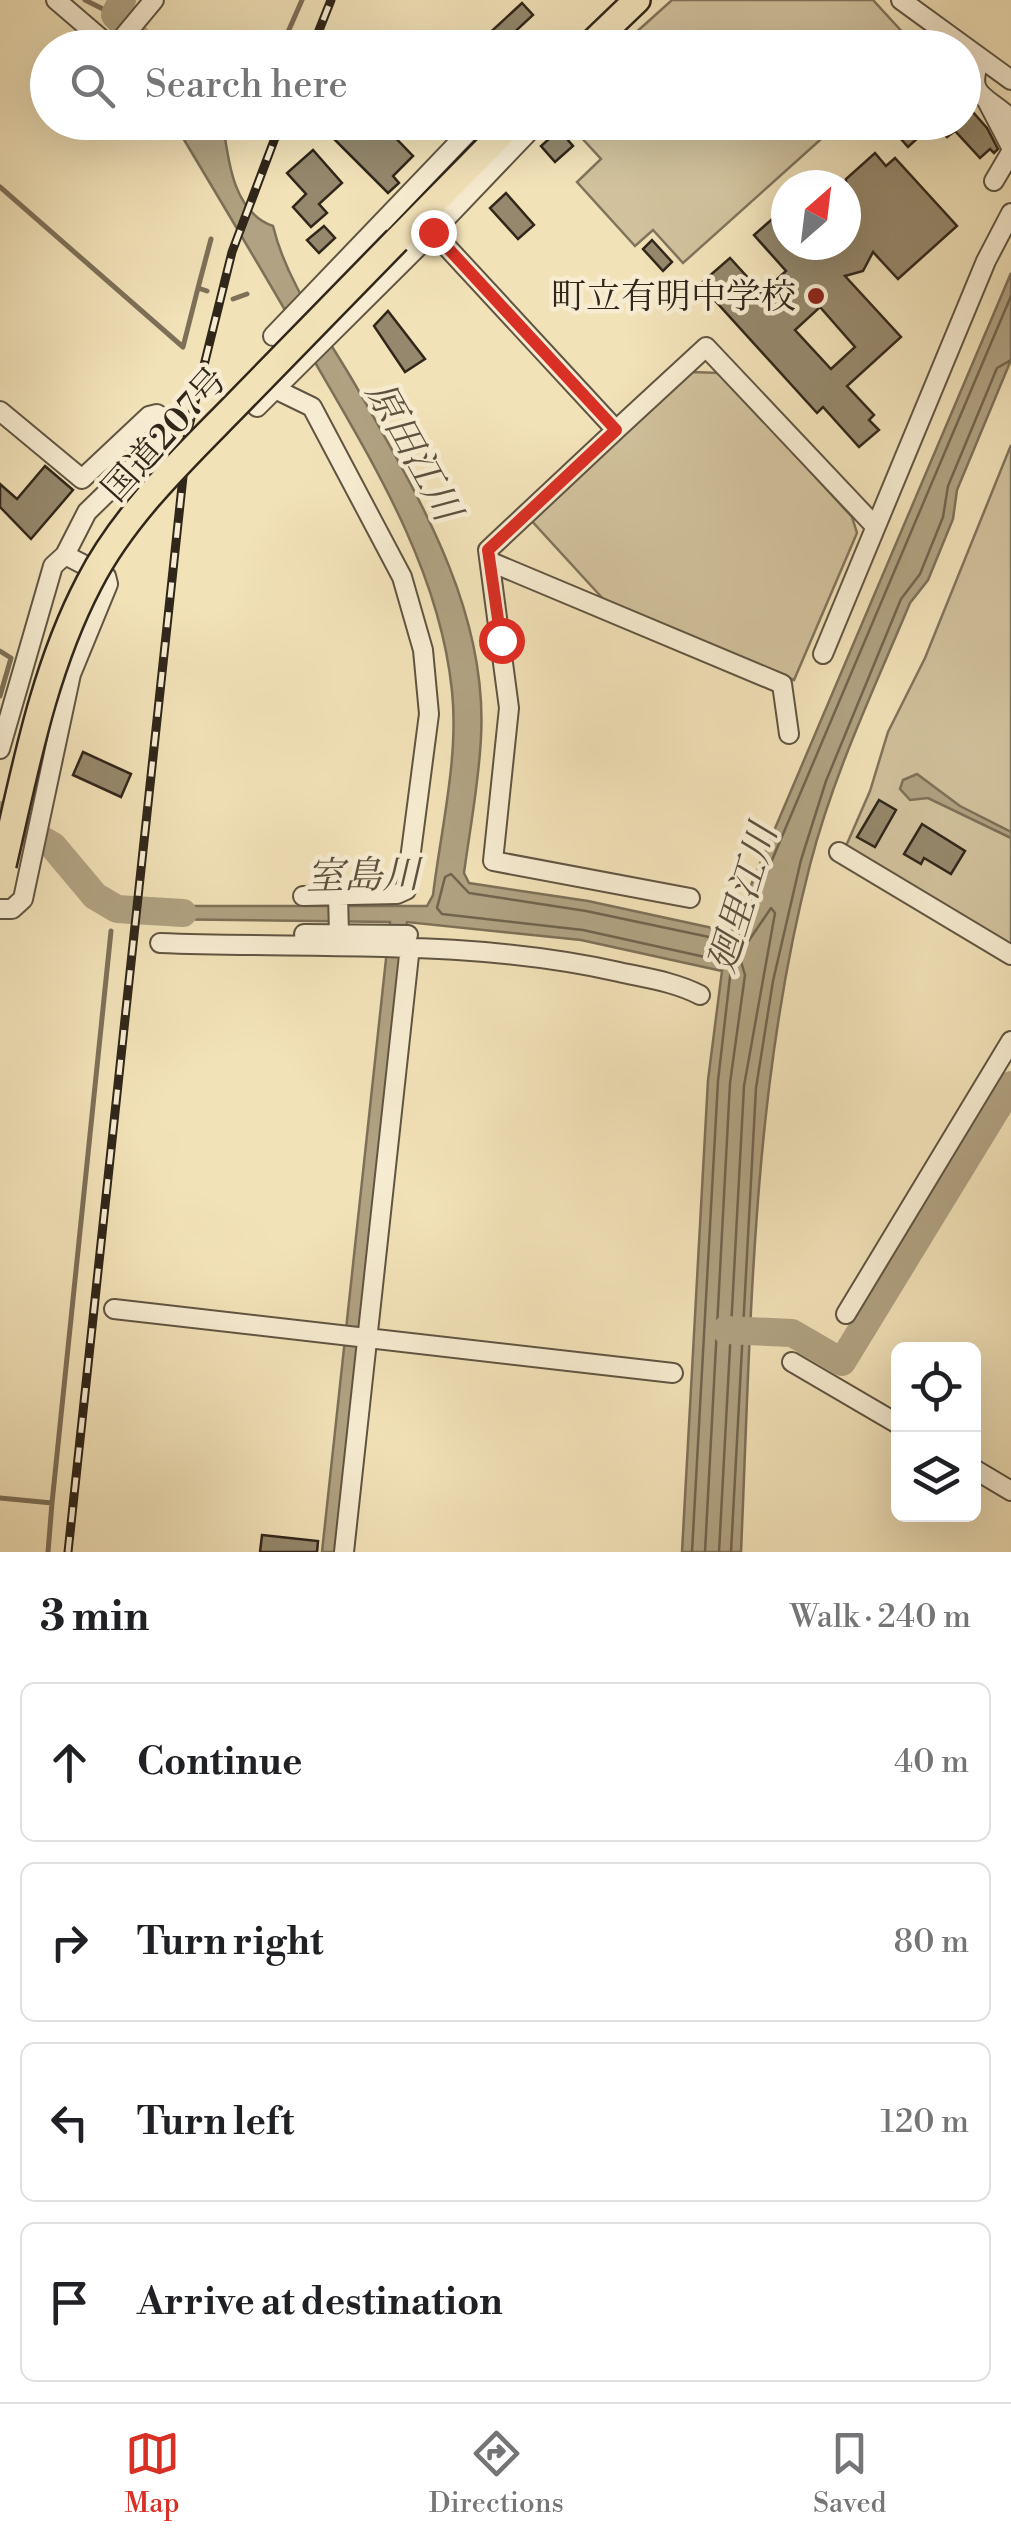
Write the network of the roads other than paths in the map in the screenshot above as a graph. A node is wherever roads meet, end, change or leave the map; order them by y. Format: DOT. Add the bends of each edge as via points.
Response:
graph roads {
  1 [pos="56,0"];
  2 [pos="637,0"];
  3 [pos="904,1"];
  4 [pos="152,5"];
  5 [pos="94,30"];
  6 [pos="129,30"];
  7 [pos="608,30"];
  8 [pos="943,30"];
  9 [pos="981,59"];
  10 [pos="1011,80"];
  11 [pos="981,92"];
  12 [pos="986,99"];
  13 [pos="1011,119"];
  14 [pos="461,140"];
  15 [pos="495,140"];
  16 [pos="521,140"];
  17 [pos="1011,149"];
  18 [pos="994,181"];
  19 [pos="1011,212"];
  20 [pos="433,232"];
  21 [pos="273,336"];
  22 [pos="276,389"];
  23 [pos="258,408"];
  24 [pos="0,411"];
  25 [pos="616,430"];
  26 [pos="874,526"];
  27 [pos="64,555"];
  28 [pos="490,562"];
  29 [pos="824,654"];
  30 [pos="790,734"];
  31 [pos="0,749"];
  32 [pos="838,852"];
  33 [pos="2,869"];
  34 [pos="338,895"];
  35 [pos="302,896"];
  36 [pos="690,898"];
  37 [pos="0,909"];
  38 [pos="304,934"];
  39 [pos="339,934"];
  40 [pos="385,940"];
  41 [pos="409,940"];
  42 [pos="160,943"];
  43 [pos="1011,955"];
  44 [pos="700,995"];
  45 [pos="1011,1042"];
  46 [pos="114,1309"];
  47 [pos="846,1314"];
  48 [pos="367,1338"];
  49 [pos="792,1362"];
  50 [pos="673,1373"];
  51 [pos="891,1420"];
  52 [pos="981,1473"];
  53 [pos="1011,1491"];
  54 [pos="344,1552"];
  1 -- 5 [label="street"];
  2 -- 7 [label="highway"];
  3 -- 8 [label="street"];
  4 -- 6 [label="street"];
  9 -- 10 [label="street"];
  11 -- 12 [label="street"];
  12 -- 13 [label="street"];
  12 -- 17 [label="street"];
  14 -- 21 [label="street"];
  15 -- 33 [label="highway, 国道207号, bridge" via="124,528 89,582 56,658"];
  16 -- 20 [label="street"];
  17 -- 18 [label="street"];
  19 -- 26 [label="street"];
  20 -- 22 [label="street"];
  20 -- 25 [label="street"];
  22 -- 23 [label="street"];
  22 -- 34 [label="street" via="312,407 402,577 423,650 429,714 406,890"];
  24 -- 27 [label="street" via="82,480 149,416 169,424 163,438 87,512"];
  25 -- 26 [label="street" via="706,347"];
  25 -- 28 [label="street" via="496,540 488,550"];
  26 -- 29 [label="street"];
  27 -- 31 [label="street" via="54,566 25,651"];
  27 -- 37 [label="street" via="106,576 108,584 71,674 23,899"];
  28 -- 30 [label="street" via="782,684"];
  28 -- 36 [label="street" via="509,708 493,862"];
  32 -- 43 [label="street"];
  34 -- 35 [label="street"];
  34 -- 39 [label="street"];
  38 -- 39 [label="street"];
  39 -- 40 [label="street"];
  40 -- 41 [label="street"];
  40 -- 42 [label="street"];
  41 -- 44 [label="street" via="583,964"];
  41 -- 48 [label="street"];
  45 -- 47 [label="street"];
  46 -- 48 [label="street"];
  48 -- 50 [label="street"];
  48 -- 54 [label="street"];
  49 -- 51 [label="street"];
  52 -- 53 [label="street"];
}
